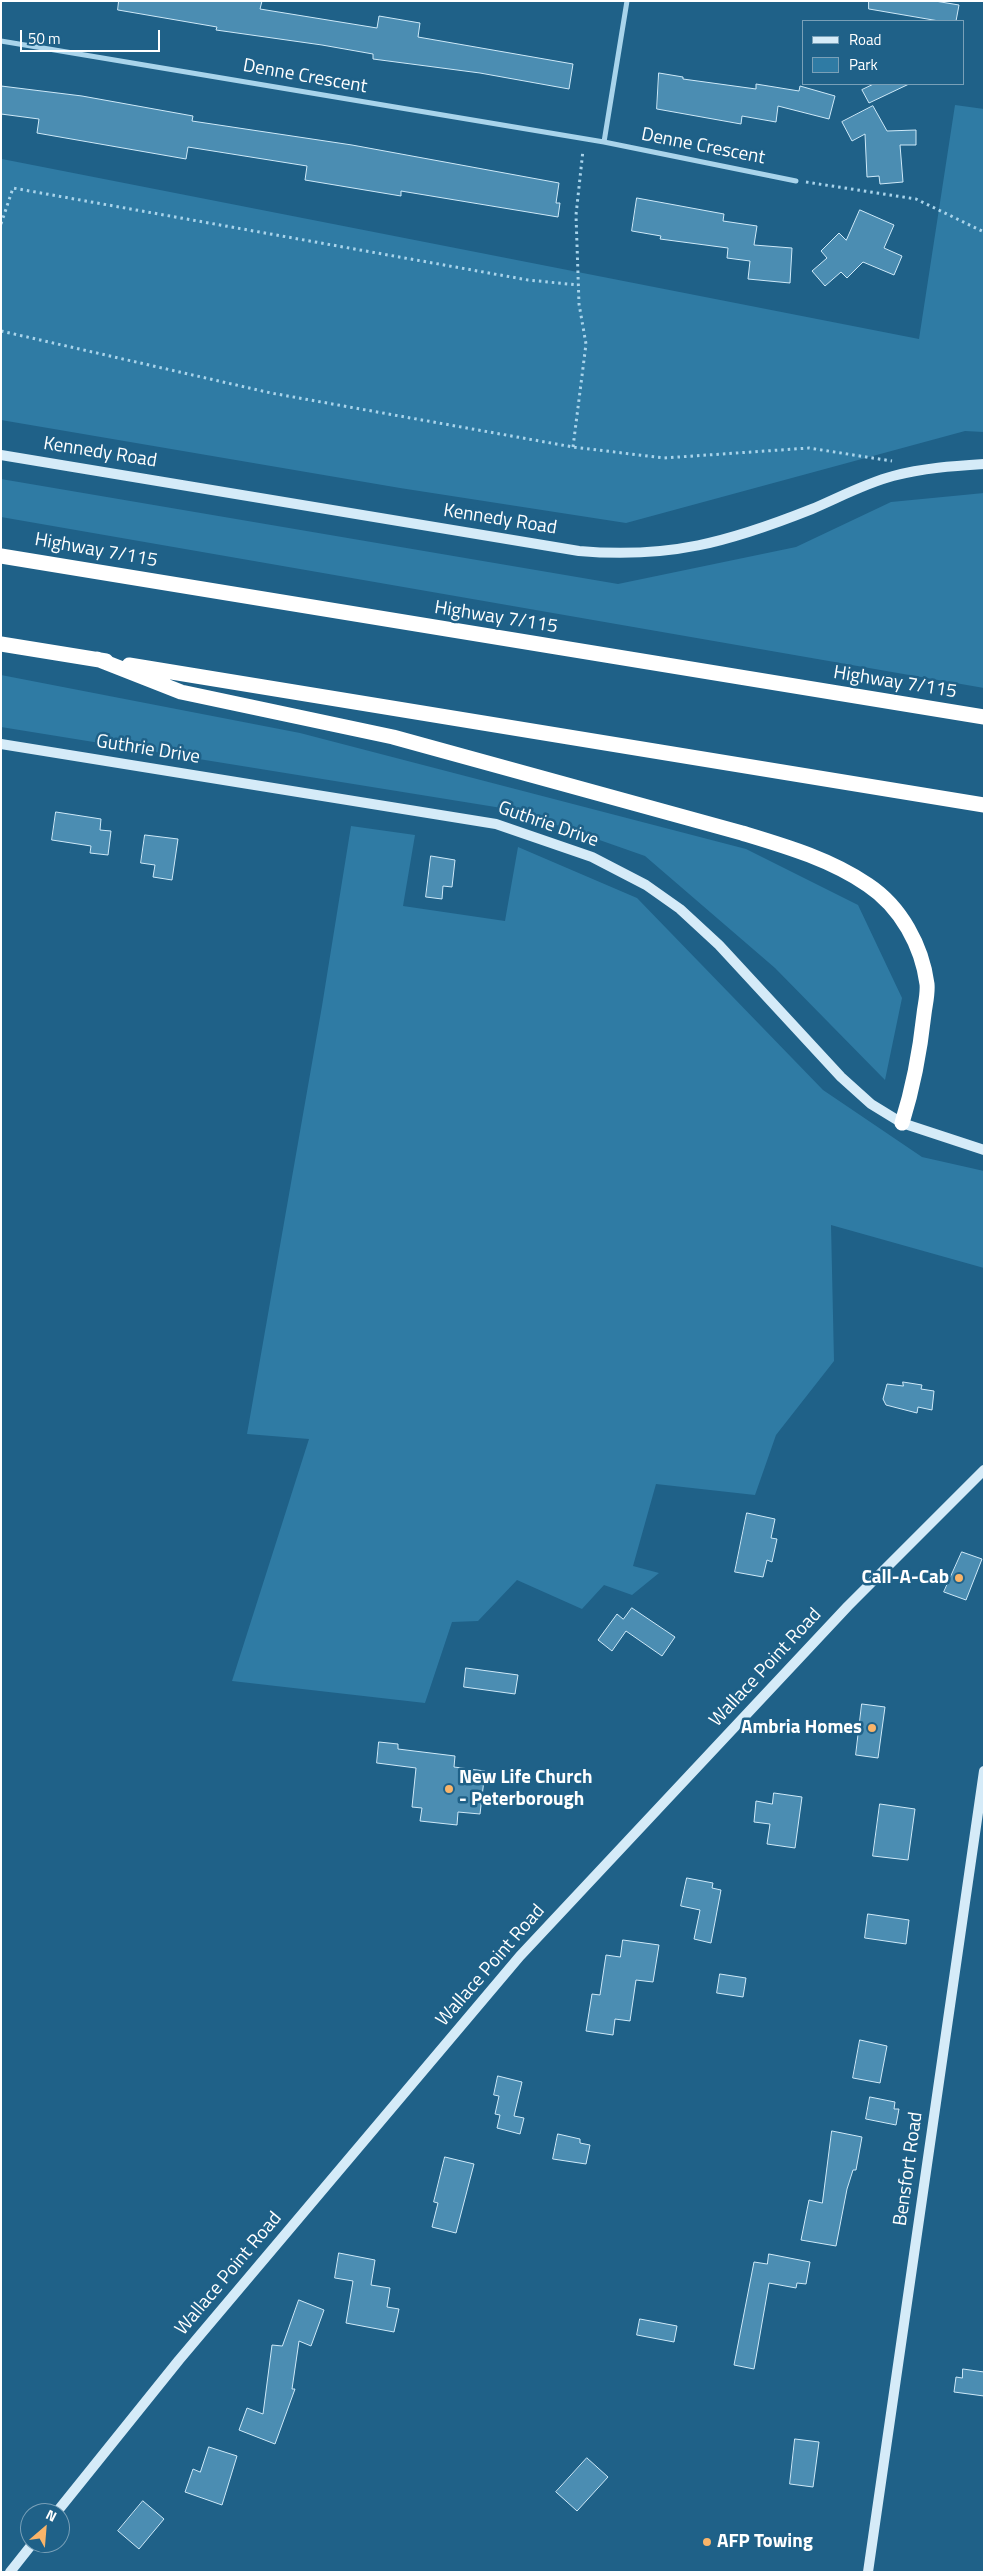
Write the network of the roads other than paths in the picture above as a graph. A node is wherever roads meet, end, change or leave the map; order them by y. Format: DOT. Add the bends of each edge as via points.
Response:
graph roads {
  1 [pos="627,1"];
  2 [pos="1,41"];
  3 [pos="604,142"];
  4 [pos="796,180"];
  5 [pos="1,455"];
  6 [pos="984,464"];
  7 [pos="1,555"];
  8 [pos="1,644"];
  9 [pos="97,659"];
  10 [pos="984,718"];
  11 [pos="1,744"];
  12 [pos="984,804"];
  13 [pos="902,1123"];
  14 [pos="984,1150"];
  15 [pos="984,1470"];
  16 [pos="984,1771"];
  17 [pos="64,2503"];
  18 [pos="25,2553"];
  19 [pos="10,2572"];
  20 [pos="868,2572"];
  1 -- 3 [label="street"];
  2 -- 3 [label="street, Denne Crescent"];
  3 -- 4 [label="street, Denne Crescent"];
  5 -- 6 [label="main road, Kennedy Road" via="618,555 686,550 737,537 892,476"];
  7 -- 10 [label="highway, Highway 7/115"];
  8 -- 9 [label="highway"];
  9 -- 12 [label="highway"];
  9 -- 13 [label="highway" via="181,692 393,737 742,833 797,850 843,870 870,886 888,904 911,932 922,956 927,986 921,1037"];
  11 -- 13 [label="main road, Guthrie Drive" via="496,824 592,857 646,885 680,909 719,945 841,1077 871,1104"];
  13 -- 14 [label="main road, Guthrie Drive"];
  15 -- 17 [label="main road, Wallace Point Road" via="848,1606 520,1956 179,2360"];
  16 -- 20 [label="main road, Bensfort Road"];
  18 -- 19 [label="main road"];
}
